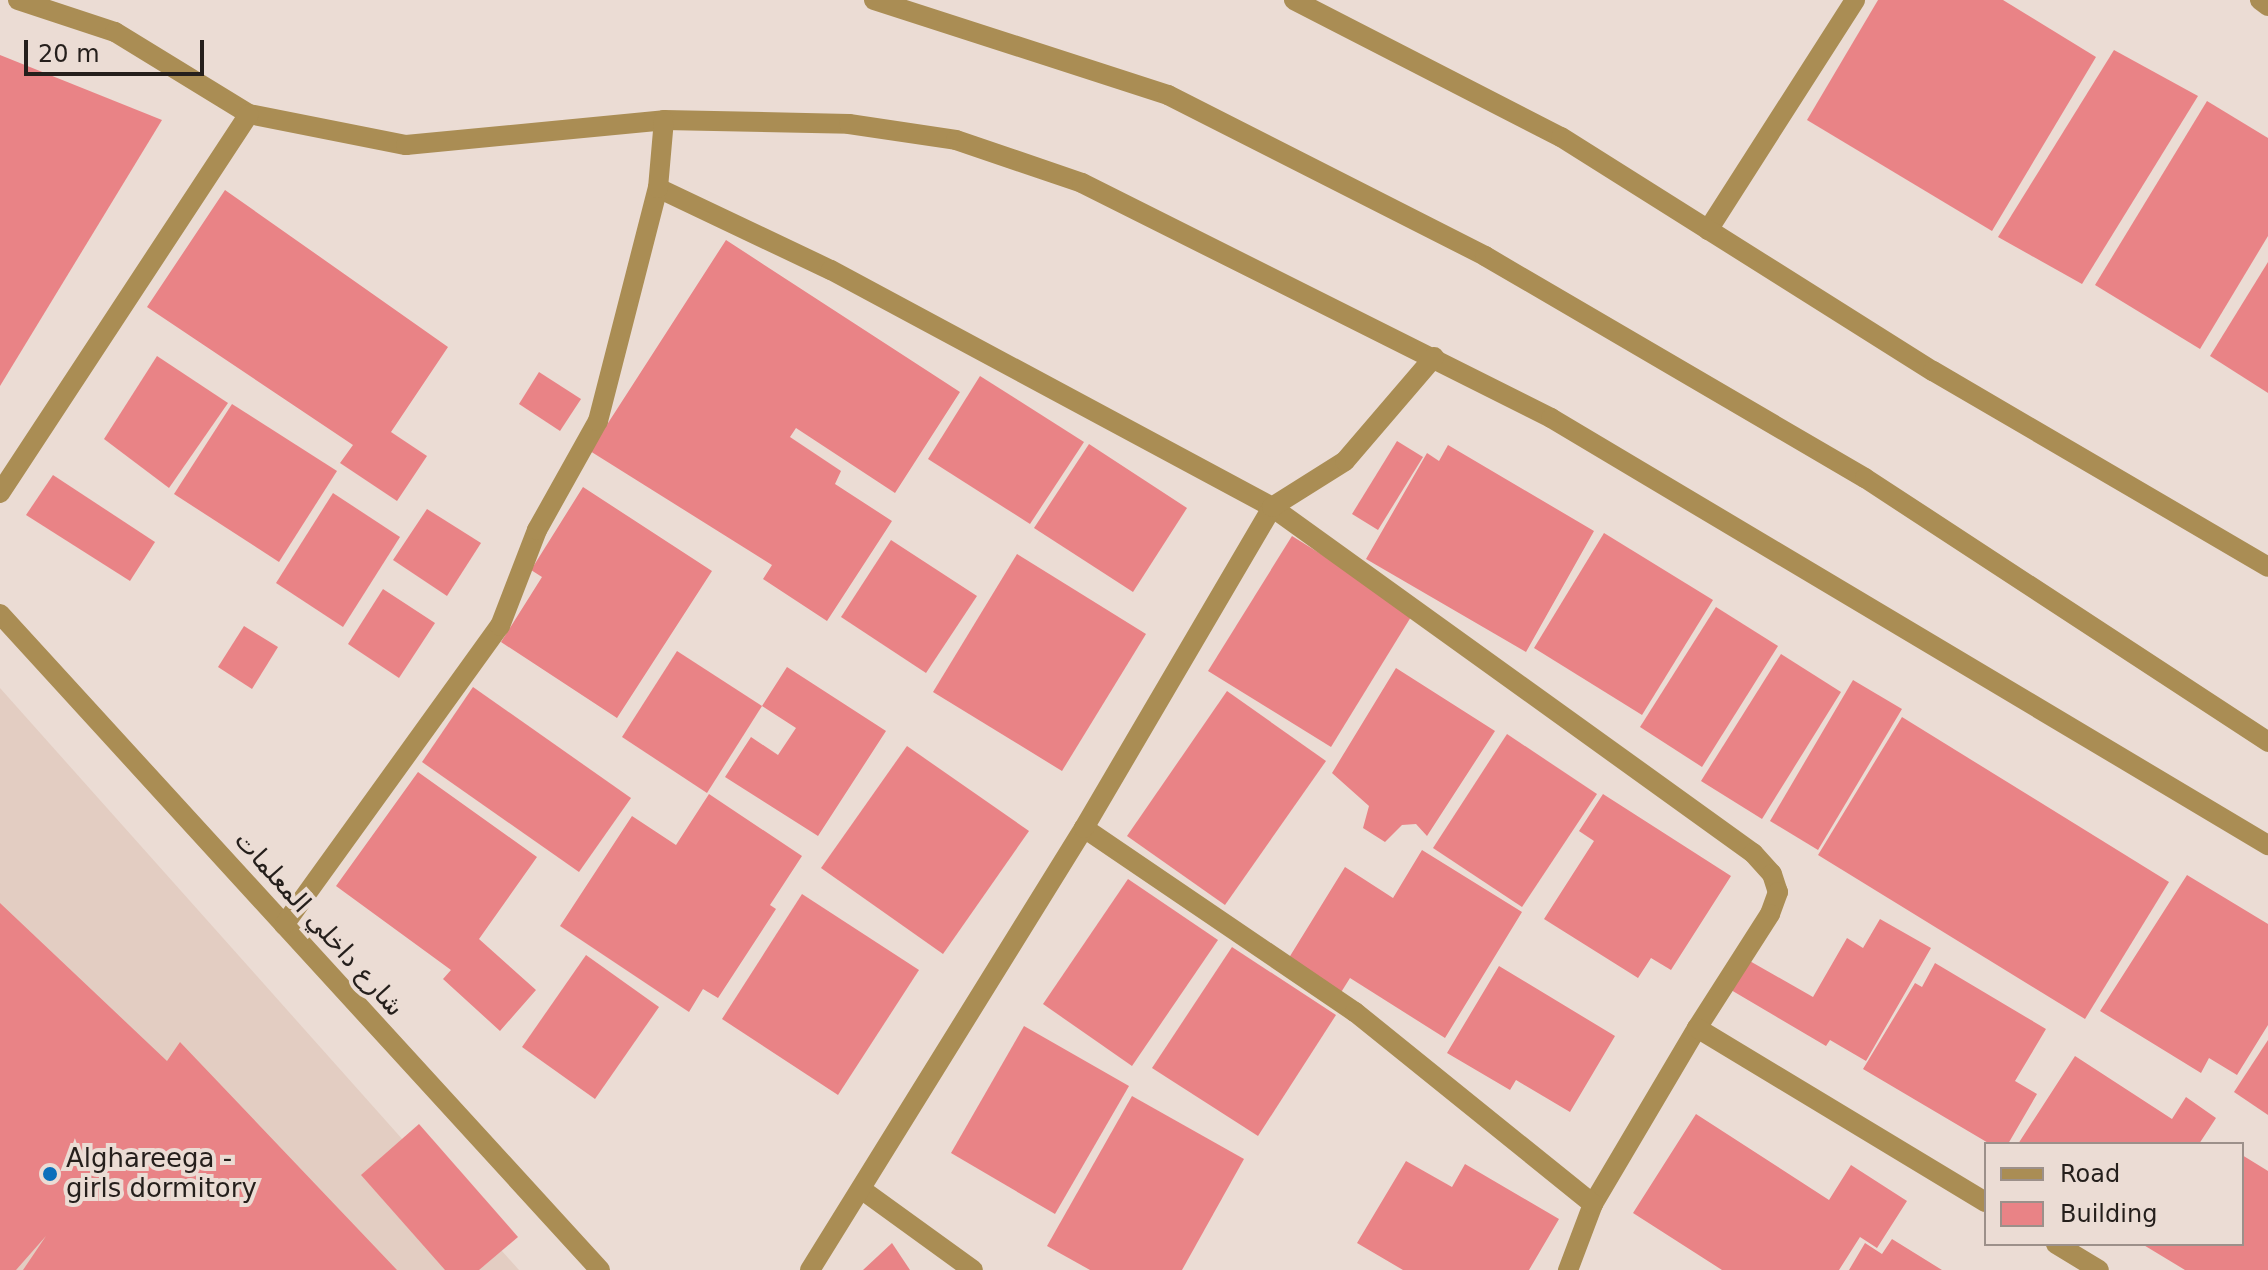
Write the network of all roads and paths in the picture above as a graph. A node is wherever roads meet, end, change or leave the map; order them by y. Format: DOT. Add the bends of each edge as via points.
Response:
graph roads {
  1 [pos="18,0"];
  2 [pos="1294,0"];
  3 [pos="1855,0"];
  4 [pos="2260,0"];
  5 [pos="887,3"];
  6 [pos="2268,6"];
  7 [pos="249,114"];
  8 [pos="664,120"];
  9 [pos="658,188"];
  10 [pos="1708,230"];
  11 [pos="1434,357"];
  12 [pos="0,493"];
  13 [pos="1272,507"];
  14 [pos="2268,567"];
  15 [pos="0,614"];
  16 [pos="2268,742"];
  17 [pos="1084,828"];
  18 [pos="2268,845"];
  19 [pos="284,925"];
  20 [pos="1697,1028"];
  21 [pos="861,1189"];
  22 [pos="1984,1201"];
  23 [pos="1593,1204"];
  24 [pos="2059,1246"];
  25 [pos="600,1270"];
  26 [pos="810,1270"];
  27 [pos="973,1270"];
  28 [pos="1568,1270"];
  29 [pos="2099,1270"];
  1 -- 7 [label="street" via="115,32"];
  2 -- 10 [label="street" via="1561,137"];
  3 -- 10 [label="street"];
  4 -- 6 [label="street"];
  5 -- 16 [label="street" via="1168,95 1485,256 1865,478"];
  7 -- 8 [label="street" via="406,145"];
  7 -- 12 [label="street"];
  8 -- 9 [label="street"];
  8 -- 11 [label="street" via="849,124 956,140 1082,183"];
  9 -- 13 [label="street" via="831,270"];
  9 -- 19 [label="street" via="598,421 537,530 500,626"];
  10 -- 14 [label="street" via="1933,371"];
  11 -- 13 [label="street" via="1345,461"];
  11 -- 18 [label="street" via="1551,418"];
  13 -- 17 [label="street"];
  13 -- 20 [label="street" via="1753,853 1772,874 1778,892 1770,914"];
  15 -- 19 [label="street, شارع داخلي المعلمات"];
  17 -- 21 [label="street"];
  17 -- 23 [label="street" via="1355,1012"];
  19 -- 25 [label="street, شارع داخلي المعلمات"];
  20 -- 22 [label="street"];
  20 -- 23 [label="street"];
  21 -- 26 [label="street"];
  21 -- 27 [label="street"];
  23 -- 28 [label="street"];
  24 -- 29 [label="street"];
}
